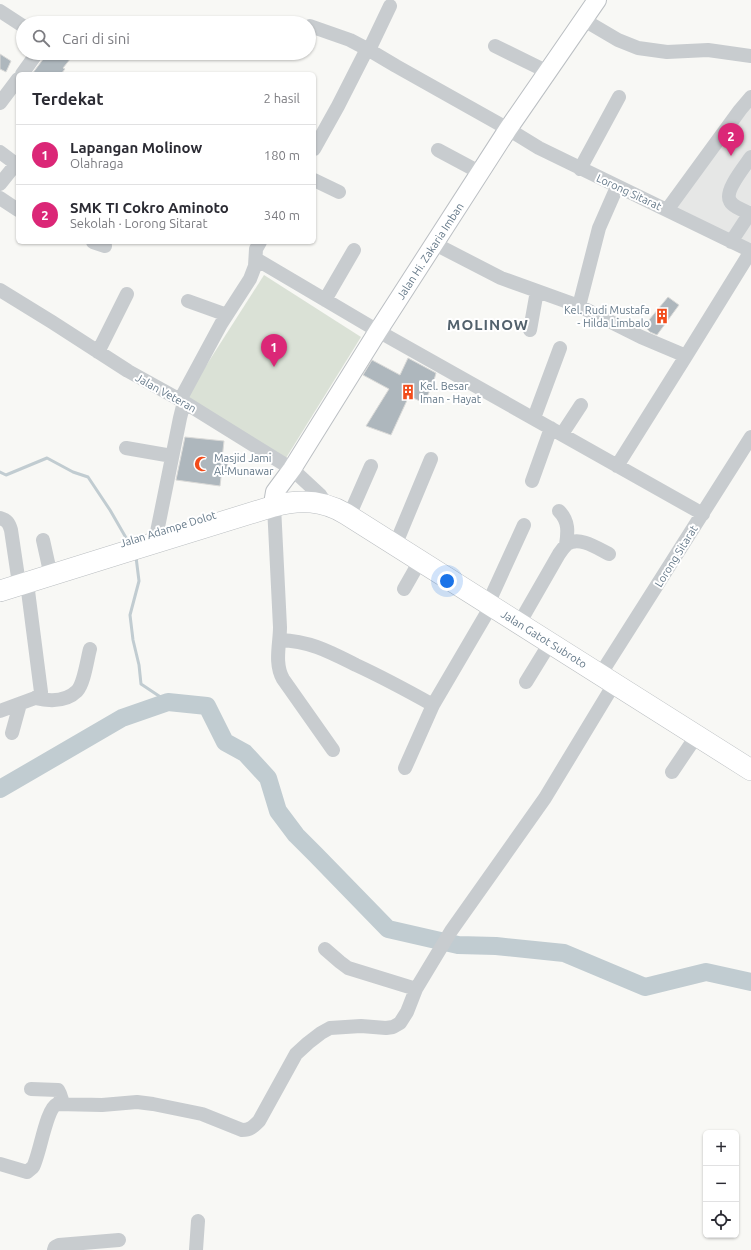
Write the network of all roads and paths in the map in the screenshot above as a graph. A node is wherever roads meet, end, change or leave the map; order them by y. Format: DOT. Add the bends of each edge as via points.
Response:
graph roads {
  1 [pos="596,0"];
  2 [pos="390,6"];
  3 [pos="0,11"];
  4 [pos="584,20"];
  5 [pos="16,21"];
  6 [pos="316,28"];
  7 [pos="496,46"];
  8 [pos="368,49"];
  9 [pos="751,56"];
  10 [pos="32,60"];
  11 [pos="23,72"];
  12 [pos="548,72"];
  13 [pos="16,82"];
  14 [pos="618,97"];
  15 [pos="751,97"];
  16 [pos="0,103"];
  17 [pos="508,129"];
  18 [pos="316,145"];
  19 [pos="438,150"];
  20 [pos="0,152"];
  21 [pos="751,157"];
  22 [pos="16,163"];
  23 [pos="16,165"];
  24 [pos="580,169"];
  25 [pos="481,173"];
  26 [pos="316,181"];
  27 [pos="0,184"];
  28 [pos="617,187"];
  29 [pos="339,192"];
  30 [pos="0,198"];
  31 [pos="16,209"];
  32 [pos="667,210"];
  33 [pos="750,214"];
  34 [pos="732,242"];
  35 [pos="259,244"];
  36 [pos="435,244"];
  37 [pos="354,250"];
  38 [pos="751,251"];
  39 [pos="256,259"];
  40 [pos="0,290"];
  41 [pos="537,291"];
  42 [pos="127,294"];
  43 [pos="325,300"];
  44 [pos="188,301"];
  45 [pos="579,306"];
  46 [pos="227,315"];
  47 [pos="530,330"];
  48 [pos="378,331"];
  49 [pos="560,348"];
  50 [pos="98,352"];
  51 [pos="686,356"];
  52 [pos="182,401"];
  53 [pos="581,405"];
  54 [pos="534,418"];
  55 [pos="557,431"];
  56 [pos="751,437"];
  57 [pos="126,448"];
  58 [pos="172,456"];
  59 [pos="431,459"];
  60 [pos="371,466"];
  61 [pos="618,466"];
  62 [pos="292,469"];
  63 [pos="532,481"];
  64 [pos="274,502"];
  65 [pos="335,503"];
  66 [pos="559,511"];
  67 [pos="703,514"];
  68 [pos="0,518"];
  69 [pos="524,525"];
  70 [pos="389,533"];
  71 [pos="43,540"];
  72 [pos="137,542"];
  73 [pos="566,545"];
  74 [pos="608,554"];
  75 [pos="420,561"];
  76 [pos="49,567"];
  77 [pos="15,581"];
  78 [pos="404,589"];
  79 [pos="0,592"];
  80 [pos="492,600"];
  81 [pos="524,615"];
  82 [pos="280,640"];
  83 [pos="550,643"];
  84 [pos="90,649"];
  85 [pos="607,675"];
  86 [pos="526,682"];
  87 [pos="35,698"];
  88 [pos="20,704"];
  89 [pos="433,705"];
  90 [pos="0,711"];
  91 [pos="12,733"];
  92 [pos="697,735"];
  93 [pos="334,750"];
  94 [pos="751,758"];
  95 [pos="405,768"];
  96 [pos="751,770"];
  97 [pos="672,772"];
  98 [pos="326,949"];
  99 [pos="416,989"];
  100 [pos="31,1089"];
  101 [pos="63,1103"];
  102 [pos="0,1164"];
  103 [pos="198,1221"];
  104 [pos="119,1240"];
  105 [pos="54,1250"];
  106 [pos="196,1250"];
  1 -- 4 [label="main road, Jalan Hi. Zakaria Imban"];
  2 -- 8 [label="street"];
  3 -- 5 [label="street"];
  4 -- 9 [label="street" via="618,40 638,48 667,52 708,50"];
  4 -- 12 [label="main road, Jalan Hi. Zakaria Imban"];
  6 -- 8 [label="street, Lorong Sitarat"];
  7 -- 12 [label="street"];
  8 -- 17 [label="street, Lorong Sitarat"];
  8 -- 18 [label="street"];
  10 -- 11 [label="street"];
  12 -- 17 [label="main road, Jalan Hi. Zakaria Imban"];
  13 -- 16 [label="street"];
  14 -- 24 [label="street"];
  15 -- 32 [label="street"];
  17 -- 24 [label="street, Lorong Sitarat"];
  17 -- 25 [label="main road, Jalan Hi. Zakaria Imban"];
  19 -- 25 [label="street"];
  20 -- 22 [label="street"];
  21 -- 33 [label="street" via="728,193 733,205"];
  23 -- 27 [label="street"];
  24 -- 28 [label="street, Lorong Sitarat"];
  25 -- 36 [label="main road, Jalan Hi. Zakaria Imban"];
  26 -- 29 [label="street"];
  28 -- 32 [label="street, Lorong Sitarat"];
  28 -- 45 [label="street" via="599,228"];
  30 -- 31 [label="street"];
  32 -- 34 [label="street, Lorong Sitarat"];
  33 -- 34 [label="street"];
  34 -- 38 [label="street, Lorong Sitarat"];
  35 -- 39 [label="street"];
  36 -- 41 [label="street" via="500,278"];
  36 -- 48 [label="main road, Jalan Hi. Zakaria Imban"];
  37 -- 43 [label="street"];
  38 -- 51 [label="street"];
  39 -- 43 [label="street"];
  39 -- 46 [label="street" via="250,279"];
  40 -- 50 [label="street, Jalan Veteran"];
  41 -- 45 [label="street"];
  41 -- 47 [label="street"];
  42 -- 50 [label="street"];
  43 -- 48 [label="street"];
  44 -- 46 [label="street"];
  45 -- 51 [label="street"];
  46 -- 52 [label="street"];
  48 -- 54 [label="street"];
  48 -- 62 [label="main road, Jalan Hi. Zakaria Imban"];
  49 -- 54 [label="street"];
  50 -- 52 [label="street, Jalan Veteran" via="128,372"];
  51 -- 61 [label="street"];
  52 -- 58 [label="street"];
  52 -- 62 [label="street, Jalan Veteran"];
  53 -- 55 [label="street"];
  54 -- 55 [label="street"];
  55 -- 61 [label="street"];
  55 -- 63 [label="street"];
  56 -- 67 [label="street, Lorong Sitarat"];
  57 -- 58 [label="street"];
  58 -- 72 [label="street"];
  59 -- 70 [label="street"];
  60 -- 65 [label="street"];
  61 -- 67 [label="street"];
  62 -- 64 [label="main road, Jalan Hi. Zakaria Imban" via="275,492"];
  62 -- 65 [label="street, Jalan Veteran"];
  64 -- 65 [label="highway, Jalan Adampe Dolot"];
  64 -- 72 [label="highway, Jalan Adampe Dolot"];
  64 -- 82 [label="street"];
  65 -- 70 [label="highway, Jalan Gatot Subroto"];
  66 -- 73 [label="street" via="567,525"];
  67 -- 85 [label="street, Lorong Sitarat"];
  68 -- 77 [label="street" via="9,524 11,530"];
  69 -- 80 [label="street"];
  70 -- 75 [label="highway, Jalan Gatot Subroto"];
  70 -- 80 [label="highway, Jalan Gatot Subroto"];
  71 -- 76 [label="street"];
  72 -- 76 [label="highway, Jalan Adampe Dolot"];
  72 -- 77 [label="highway, Jalan Adampe Dolot"];
  73 -- 74 [label="street" via="573,541 581,542"];
  73 -- 81 [label="street"];
  75 -- 78 [label="street"];
  75 -- 80 [label="highway, Jalan Gatot Subroto"];
  76 -- 77 [label="highway, Jalan Adampe Dolot"];
  77 -- 79 [label="highway, Jalan Adampe Dolot"];
  77 -- 87 [label="street" via="41,692"];
  80 -- 81 [label="highway, Jalan Gatot Subroto"];
  80 -- 83 [label="highway, Jalan Gatot Subroto"];
  80 -- 89 [label="street"];
  81 -- 85 [label="highway, Jalan Gatot Subroto"];
  82 -- 89 [label="street" via="318,646"];
  82 -- 93 [label="street" via="280,674"];
  83 -- 85 [label="highway, Jalan Gatot Subroto"];
  83 -- 86 [label="street"];
  84 -- 87 [label="street" via="77,691 56,700"];
  85 -- 92 [label="highway, Jalan Gatot Subroto"];
  85 -- 94 [label="highway, Jalan Gatot Subroto" via="623,675"];
  85 -- 99 [label="street, Lorong Sitarat" via="545,798 451,931"];
  87 -- 88 [label="street"];
  88 -- 90 [label="street"];
  88 -- 91 [label="street"];
  89 -- 95 [label="street"];
  92 -- 96 [label="highway, Jalan Gatot Subroto"];
  92 -- 97 [label="street"];
  98 -- 99 [label="street" via="348,968"];
  99 -- 101 [label="street, Lorong Sitarat" via="407,1012 394,1027 330,1028 308,1043 296,1054 259,1121 248,1130 202,1114 153,1104"];
  100 -- 101 [label="street" via="58,1090"];
  101 -- 102 [label="street" via="54,1105 52,1109 35,1164 30,1170 27,1172"];
  103 -- 106 [label="street"];
  104 -- 105 [label="street" via="59,1244"];
}
